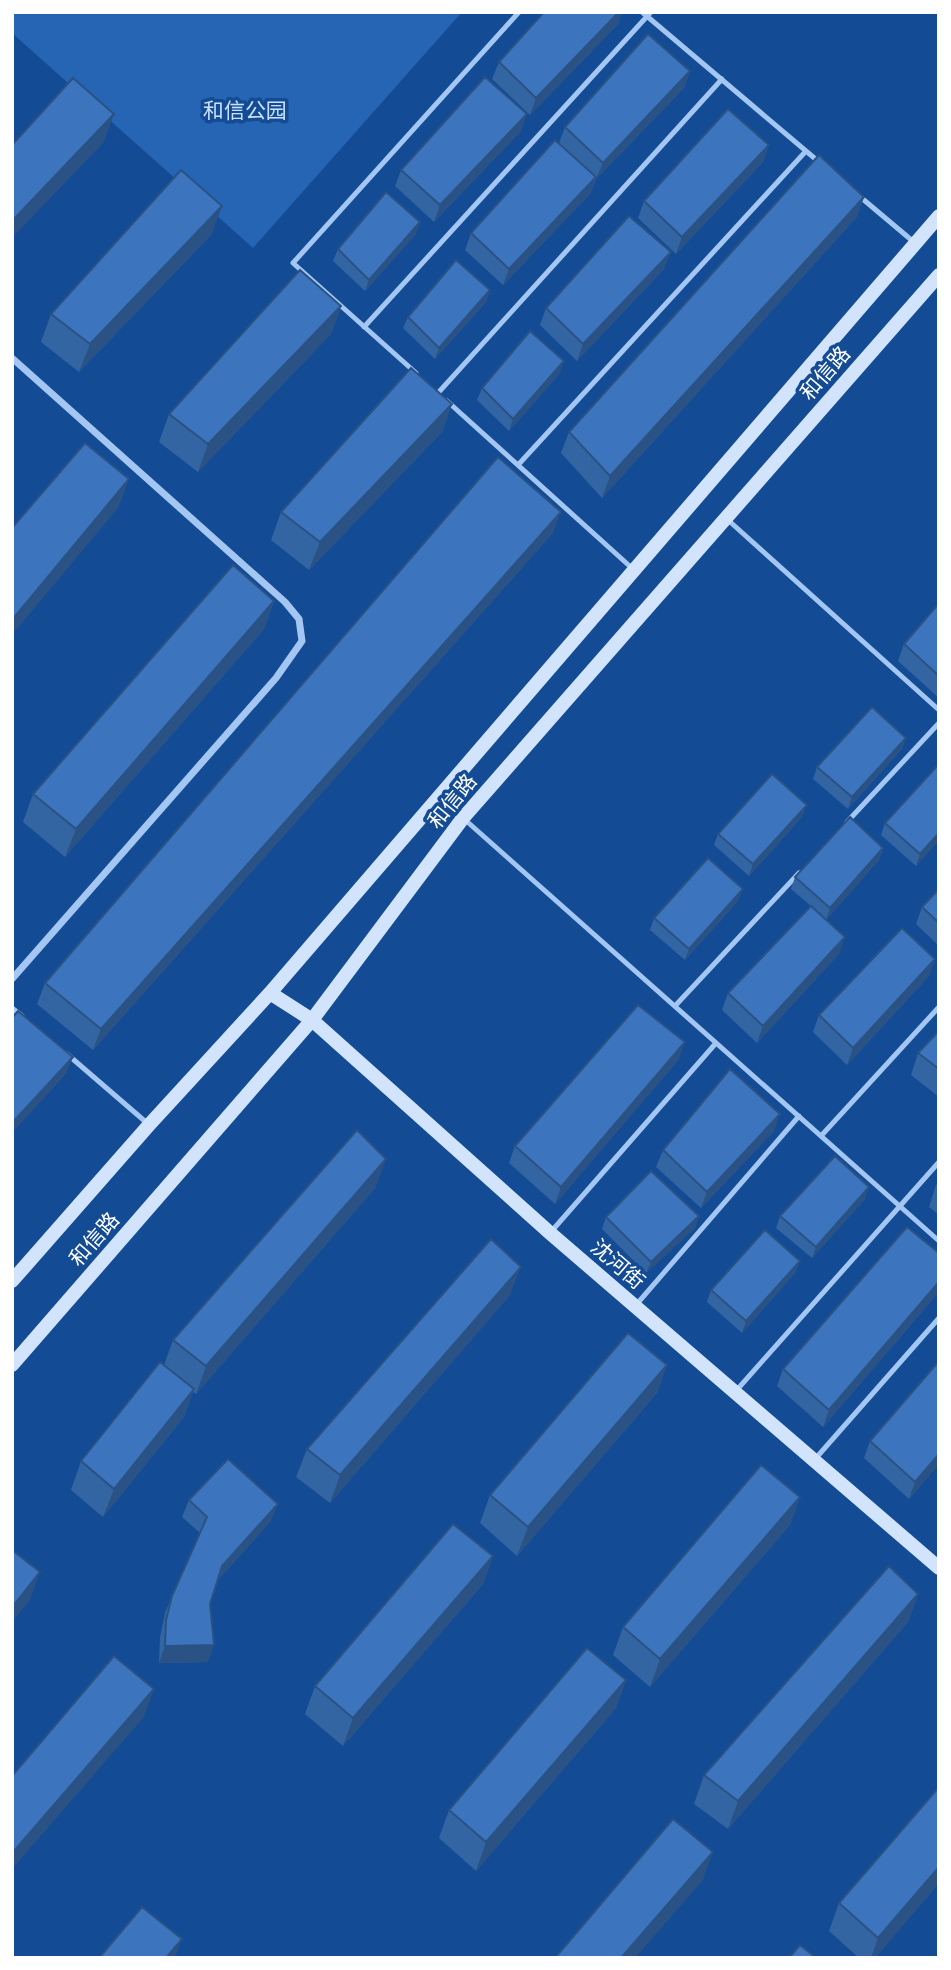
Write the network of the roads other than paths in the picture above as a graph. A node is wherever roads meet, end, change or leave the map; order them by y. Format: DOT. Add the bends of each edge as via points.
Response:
graph roads {
  1 [pos="519,12"];
  2 [pos="647,14"];
  3 [pos="722,79"];
  4 [pos="806,151"];
  5 [pos="826,168"];
  6 [pos="856,193"];
  7 [pos="939,215"];
  8 [pos="915,243"];
  9 [pos="939,275"];
  10 [pos="365,327"];
  11 [pos="12,358"];
  12 [pos="420,377"];
  13 [pos="429,385"];
  14 [pos="438,393"];
  15 [pos="518,465"];
  16 [pos="726,519"];
  17 [pos="634,570"];
  18 [pos="939,710"];
  19 [pos="939,723"];
  20 [pos="463,818"];
  21 [pos="845,824"];
  22 [pos="807,865"];
  23 [pos="12,979"];
  24 [pos="270,993"];
  25 [pos="675,1006"];
  26 [pos="939,1007"];
  27 [pos="12,1008"];
  28 [pos="23,1017"];
  29 [pos="312,1020"];
  30 [pos="716,1043"];
  31 [pos="65,1053"];
  32 [pos="799,1116"];
  33 [pos="149,1125"];
  34 [pos="821,1136"];
  35 [pos="939,1162"];
  36 [pos="900,1206"];
  37 [pos="550,1233"];
  38 [pos="939,1241"];
  39 [pos="13,1278"];
  40 [pos="635,1306"];
  41 [pos="939,1318"];
  42 [pos="12,1365"];
  43 [pos="735,1392"];
  44 [pos="814,1461"];
  45 [pos="939,1569"];
  1 -- 10 [label="lane" via="293,263"];
  2 -- 3 [label="lane"];
  2 -- 10 [label="lane"];
  3 -- 4 [label="lane"];
  3 -- 14 [label="lane"];
  4 -- 5 [label="lane"];
  4 -- 15 [label="lane"];
  6 -- 8 [label="lane"];
  7 -- 8 [label="street, 和信路"];
  8 -- 17 [label="street, 和信路"];
  9 -- 16 [label="street, 和信路"];
  10 -- 12 [label="lane"];
  11 -- 23 [label="street" via="285,602 299,619 302,641 276,678"];
  13 -- 14 [label="lane"];
  14 -- 15 [label="lane"];
  15 -- 17 [label="lane"];
  16 -- 18 [label="lane"];
  16 -- 20 [label="street, 和信路"];
  17 -- 24 [label="street, 和信路"];
  19 -- 21 [label="lane"];
  20 -- 25 [label="lane"];
  20 -- 29 [label="street, 和信路"];
  22 -- 25 [label="lane"];
  24 -- 29 [label="street, 沈河街"];
  24 -- 33 [label="street, 和信路"];
  25 -- 30 [label="lane"];
  26 -- 34 [label="lane"];
  27 -- 28 [label="lane"];
  29 -- 37 [label="street, 沈河街"];
  29 -- 42 [label="street, 和信路"];
  30 -- 32 [label="lane"];
  30 -- 37 [label="lane"];
  31 -- 33 [label="lane"];
  32 -- 34 [label="lane"];
  32 -- 40 [label="lane"];
  33 -- 39 [label="street, 和信路"];
  34 -- 36 [label="lane"];
  35 -- 36 [label="lane"];
  36 -- 38 [label="lane"];
  36 -- 43 [label="lane"];
  37 -- 40 [label="street, 沈河街"];
  40 -- 43 [label="street, 沈河街"];
  41 -- 44 [label="lane"];
  43 -- 44 [label="street, 沈河街"];
  44 -- 45 [label="street, 沈河街"];
}
